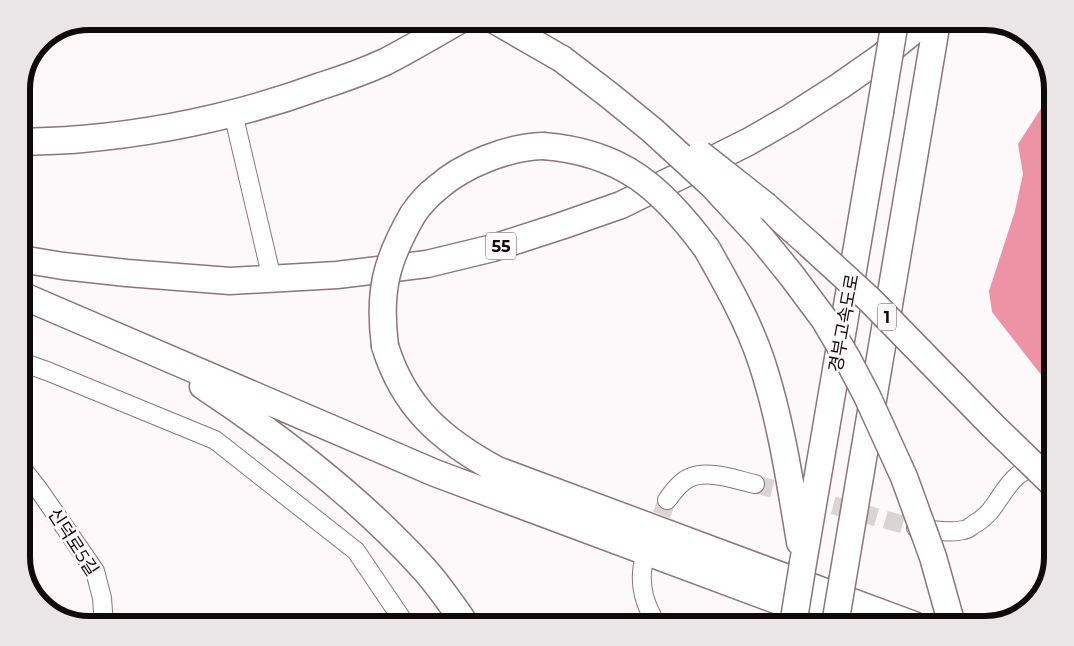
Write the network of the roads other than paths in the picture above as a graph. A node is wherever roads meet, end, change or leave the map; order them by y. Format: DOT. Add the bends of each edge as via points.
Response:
graph roads {
  1 [pos="443,30"];
  2 [pos="512,30"];
  3 [pos="894,30"];
  4 [pos="915,30"];
  5 [pos="935,30"];
  6 [pos="562,59"];
  7 [pos="233,114"];
  8 [pos="30,142"];
  9 [pos="30,260"];
  10 [pos="272,279"];
  11 [pos="30,300"];
  12 [pos="79,320"];
  13 [pos="30,365"];
  14 [pos="1044,464"];
  15 [pos="1044,475"];
  16 [pos="30,478"];
  17 [pos="755,484"];
  18 [pos="667,500"];
  19 [pos="916,528"];
  20 [pos="803,563"];
  21 [pos="643,564"];
  22 [pos="103,616"];
  23 [pos="400,616"];
  24 [pos="459,616"];
  25 [pos="652,616"];
  26 [pos="794,616"];
  27 [pos="819,616"];
  28 [pos="836,616"];
  29 [pos="890,616"];
  30 [pos="949,616"];
  1 -- 7 [label="highway" via="383,62 304,93"];
  2 -- 6 [label="highway"];
  3 -- 20 [label="highway, 경부고속도로, bridge"];
  4 -- 10 [label="highway, 55" via="880,58 790,118 621,205 493,248 427,264 337,276"];
  5 -- 28 [label="highway, 1, bridge"];
  6 -- 15 [label="highway, bridge" via="655,120 766,206 870,300"];
  6 -- 30 [label="highway, bridge" via="652,130 712,185 762,239 824,319 867,396 904,476"];
  7 -- 8 [label="highway" via="136,132"];
  7 -- 10 [label="street"];
  9 -- 10 [label="highway, 55" via="127,273 230,281"];
  11 -- 12 [label="highway"];
  12 -- 24 [label="highway" via="195,381 304,458 396,540 426,572"];
  12 -- 27 [label="highway" via="436,473"];
  13 -- 23 [label="street" via="215,440 356,551"];
  14 -- 19 [label="street" via="1015,477 988,514 964,530 951,532"];
  16 -- 22 [label="street, 신덕로5길" via="95,571"];
  17 -- 18 [label="street" via="699,474 688,478"];
  20 -- 26 [label="highway, 경부고속도로, bridge"];
  20 -- 29 [label="highway, bridge" via="781,436 752,334 708,249 667,201 652,186 619,166 590,154 543,146 508,152 486,160 461,171 436,188 413,214 395,248 385,281 382,322 385,346 400,382 423,416 445,437 497,470"];
  21 -- 25 [label="street" via="643,592"];
}
